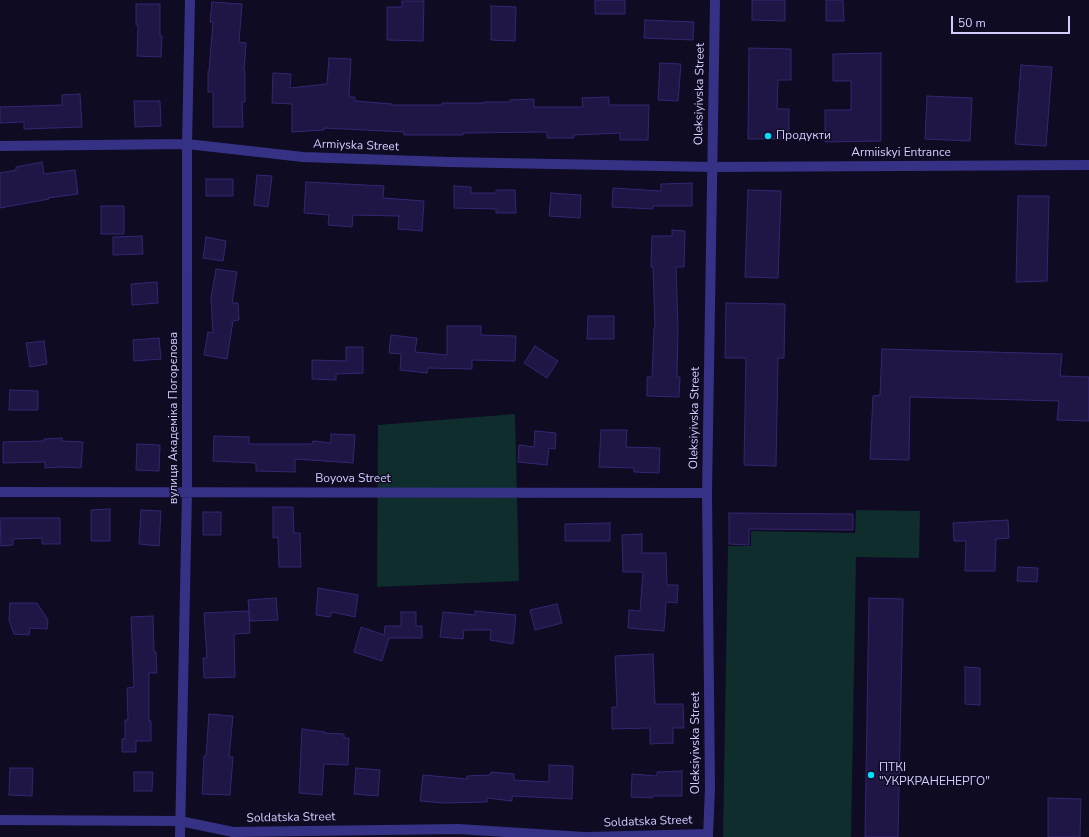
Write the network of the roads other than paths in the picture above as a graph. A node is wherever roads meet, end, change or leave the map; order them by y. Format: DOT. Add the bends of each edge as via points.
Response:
graph roads {
  1 [pos="190,0"];
  2 [pos="715,0"];
  3 [pos="188,144"];
  4 [pos="0,146"];
  5 [pos="1089,165"];
  6 [pos="712,167"];
  7 [pos="0,492"];
  8 [pos="187,492"];
  9 [pos="707,493"];
  10 [pos="0,820"];
  11 [pos="180,821"];
  12 [pos="708,835"];
  13 [pos="180,837"];
  14 [pos="584,837"];
  15 [pos="587,837"];
  1 -- 3 [label="street, вулиця Академіка Погорєлова"];
  2 -- 6 [label="street, Oleksiyivska Street"];
  3 -- 4 [label="street, Armiyska Street"];
  3 -- 6 [label="street, Armiyska Street" via="303,157"];
  3 -- 8 [label="street, вулиця Академіка Погорєлова"];
  5 -- 6 [label="street, Armiiskyi Entrance"];
  6 -- 9 [label="street, Oleksiyivska Street"];
  7 -- 8 [label="street, Boyova Street"];
  8 -- 9 [label="street, Boyova Street"];
  8 -- 11 [label="street, вулиця Академіка Погорєлова"];
  9 -- 12 [label="street, Oleksiyivska Street" via="710,788"];
  10 -- 11 [label="street, Soldatska Street"];
  11 -- 13 [label="street, вулиця Академіка Погорєлова"];
  11 -- 14 [label="street, Soldatska Street" via="233,832 458,829"];
  12 -- 15 [label="street, Soldatska Street"];
}
